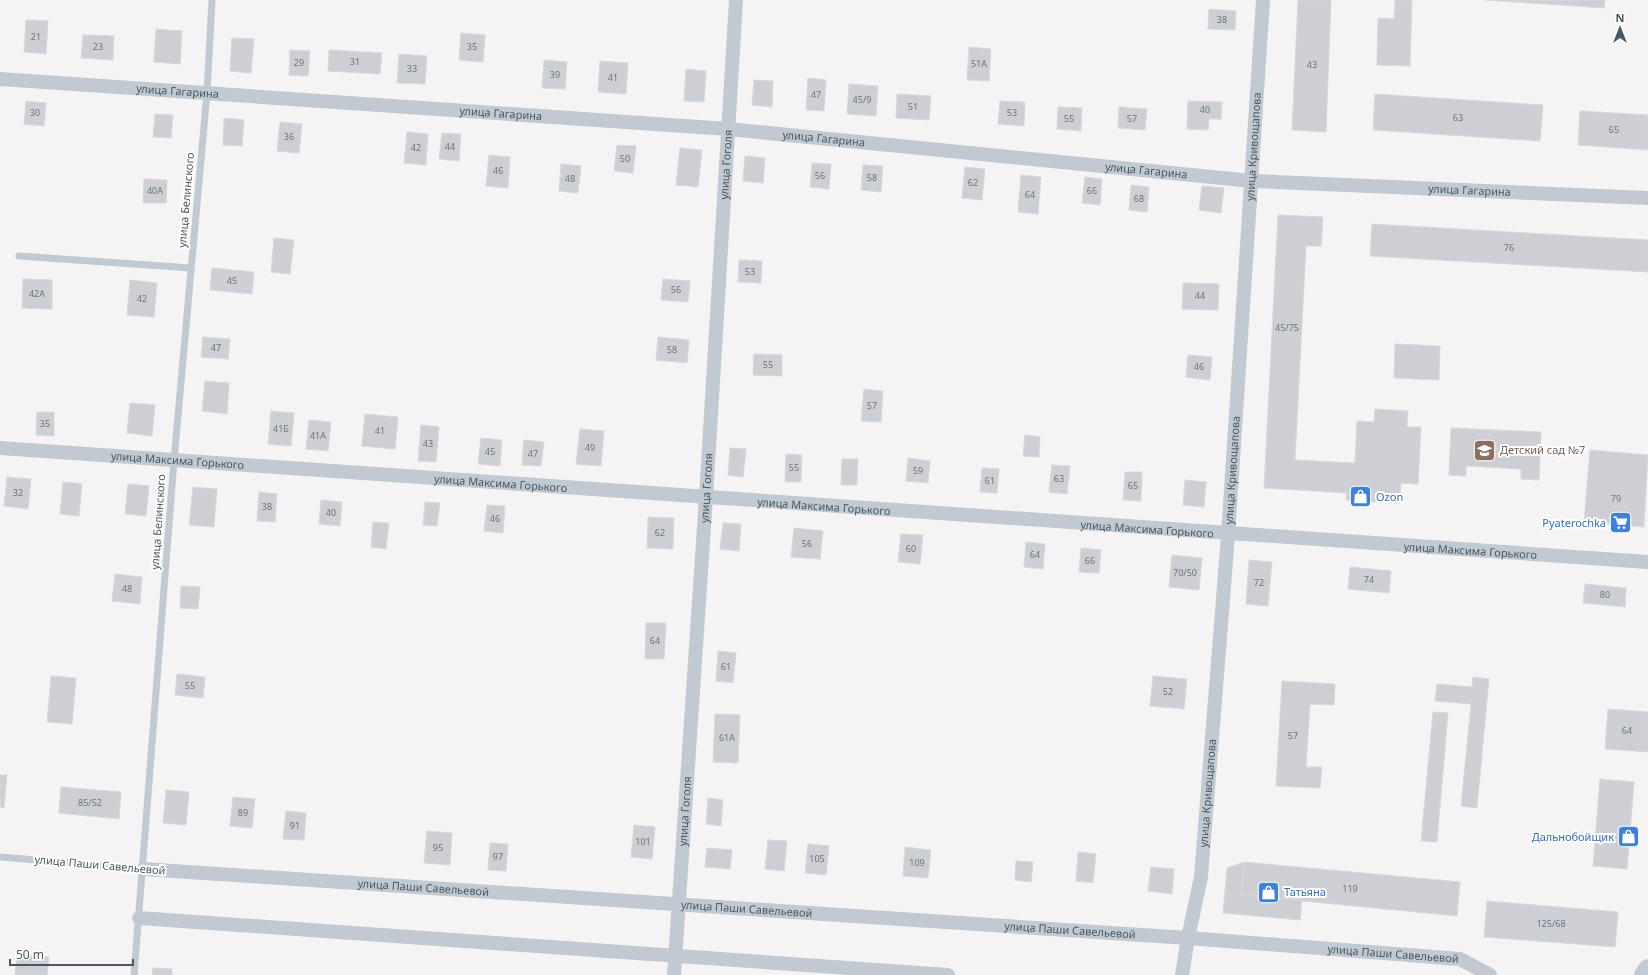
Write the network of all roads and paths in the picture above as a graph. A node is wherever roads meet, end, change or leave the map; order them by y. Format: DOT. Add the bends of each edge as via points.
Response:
graph roads {
  1 [pos="212,0"];
  2 [pos="736,0"];
  3 [pos="1263,0"];
  4 [pos="0,79"];
  5 [pos="207,94"];
  6 [pos="728,129"];
  7 [pos="1252,181"];
  8 [pos="1648,198"];
  9 [pos="19,256"];
  10 [pos="191,268"];
  11 [pos="0,448"];
  12 [pos="174,460"];
  13 [pos="706,497"];
  14 [pos="1228,536"];
  15 [pos="1648,562"];
  16 [pos="0,857"];
  17 [pos="143,869"];
  18 [pos="678,904"];
  19 [pos="139,918"];
  20 [pos="1188,938"];
  21 [pos="675,957"];
  22 [pos="1648,969"];
  23 [pos="134,975"];
  24 [pos="674,975"];
  25 [pos="948,975"];
  26 [pos="1182,975"];
  27 [pos="1490,975"];
  28 [pos="1644,975"];
  1 -- 5 [label="lane, улица Белинского"];
  2 -- 6 [label="street, улица Гоголя"];
  3 -- 7 [label="street, улица Кривощапова"];
  4 -- 5 [label="street, улица Гагарина"];
  5 -- 6 [label="street, улица Гагарина"];
  5 -- 10 [label="lane, улица Белинского"];
  6 -- 7 [label="street, улица Гагарина"];
  6 -- 13 [label="street, улица Гоголя"];
  7 -- 8 [label="street, улица Гагарина"];
  7 -- 14 [label="street, улица Кривощапова"];
  9 -- 10 [label="lane"];
  10 -- 12 [label="lane, улица Белинского"];
  11 -- 12 [label="street, улица Максима Горького"];
  12 -- 13 [label="street, улица Максима Горького"];
  12 -- 17 [label="lane, улица Белинского"];
  13 -- 14 [label="street, улица Максима Горького"];
  13 -- 18 [label="street, улица Гоголя"];
  14 -- 15 [label="street, улица Максима Горького"];
  14 -- 20 [label="street, улица Кривощапова" via="1201,877"];
  16 -- 17 [label="lane, улица Паши Савельевой"];
  17 -- 18 [label="street, улица Паши Савельевой"];
  17 -- 19 [label="lane, улица Белинского"];
  18 -- 20 [label="street, улица Паши Савельевой"];
  18 -- 21 [label="street, улица Гоголя"];
  19 -- 21 [label="street"];
  19 -- 23 [label="lane, улица Белинского"];
  20 -- 26 [label="street, улица Кривощапова"];
  20 -- 27 [label="street, улица Паши Савельевой" via="1460,958"];
  21 -- 24 [label="street, улица Гоголя"];
  21 -- 25 [label="street"];
  22 -- 28 [label="street"];
}
